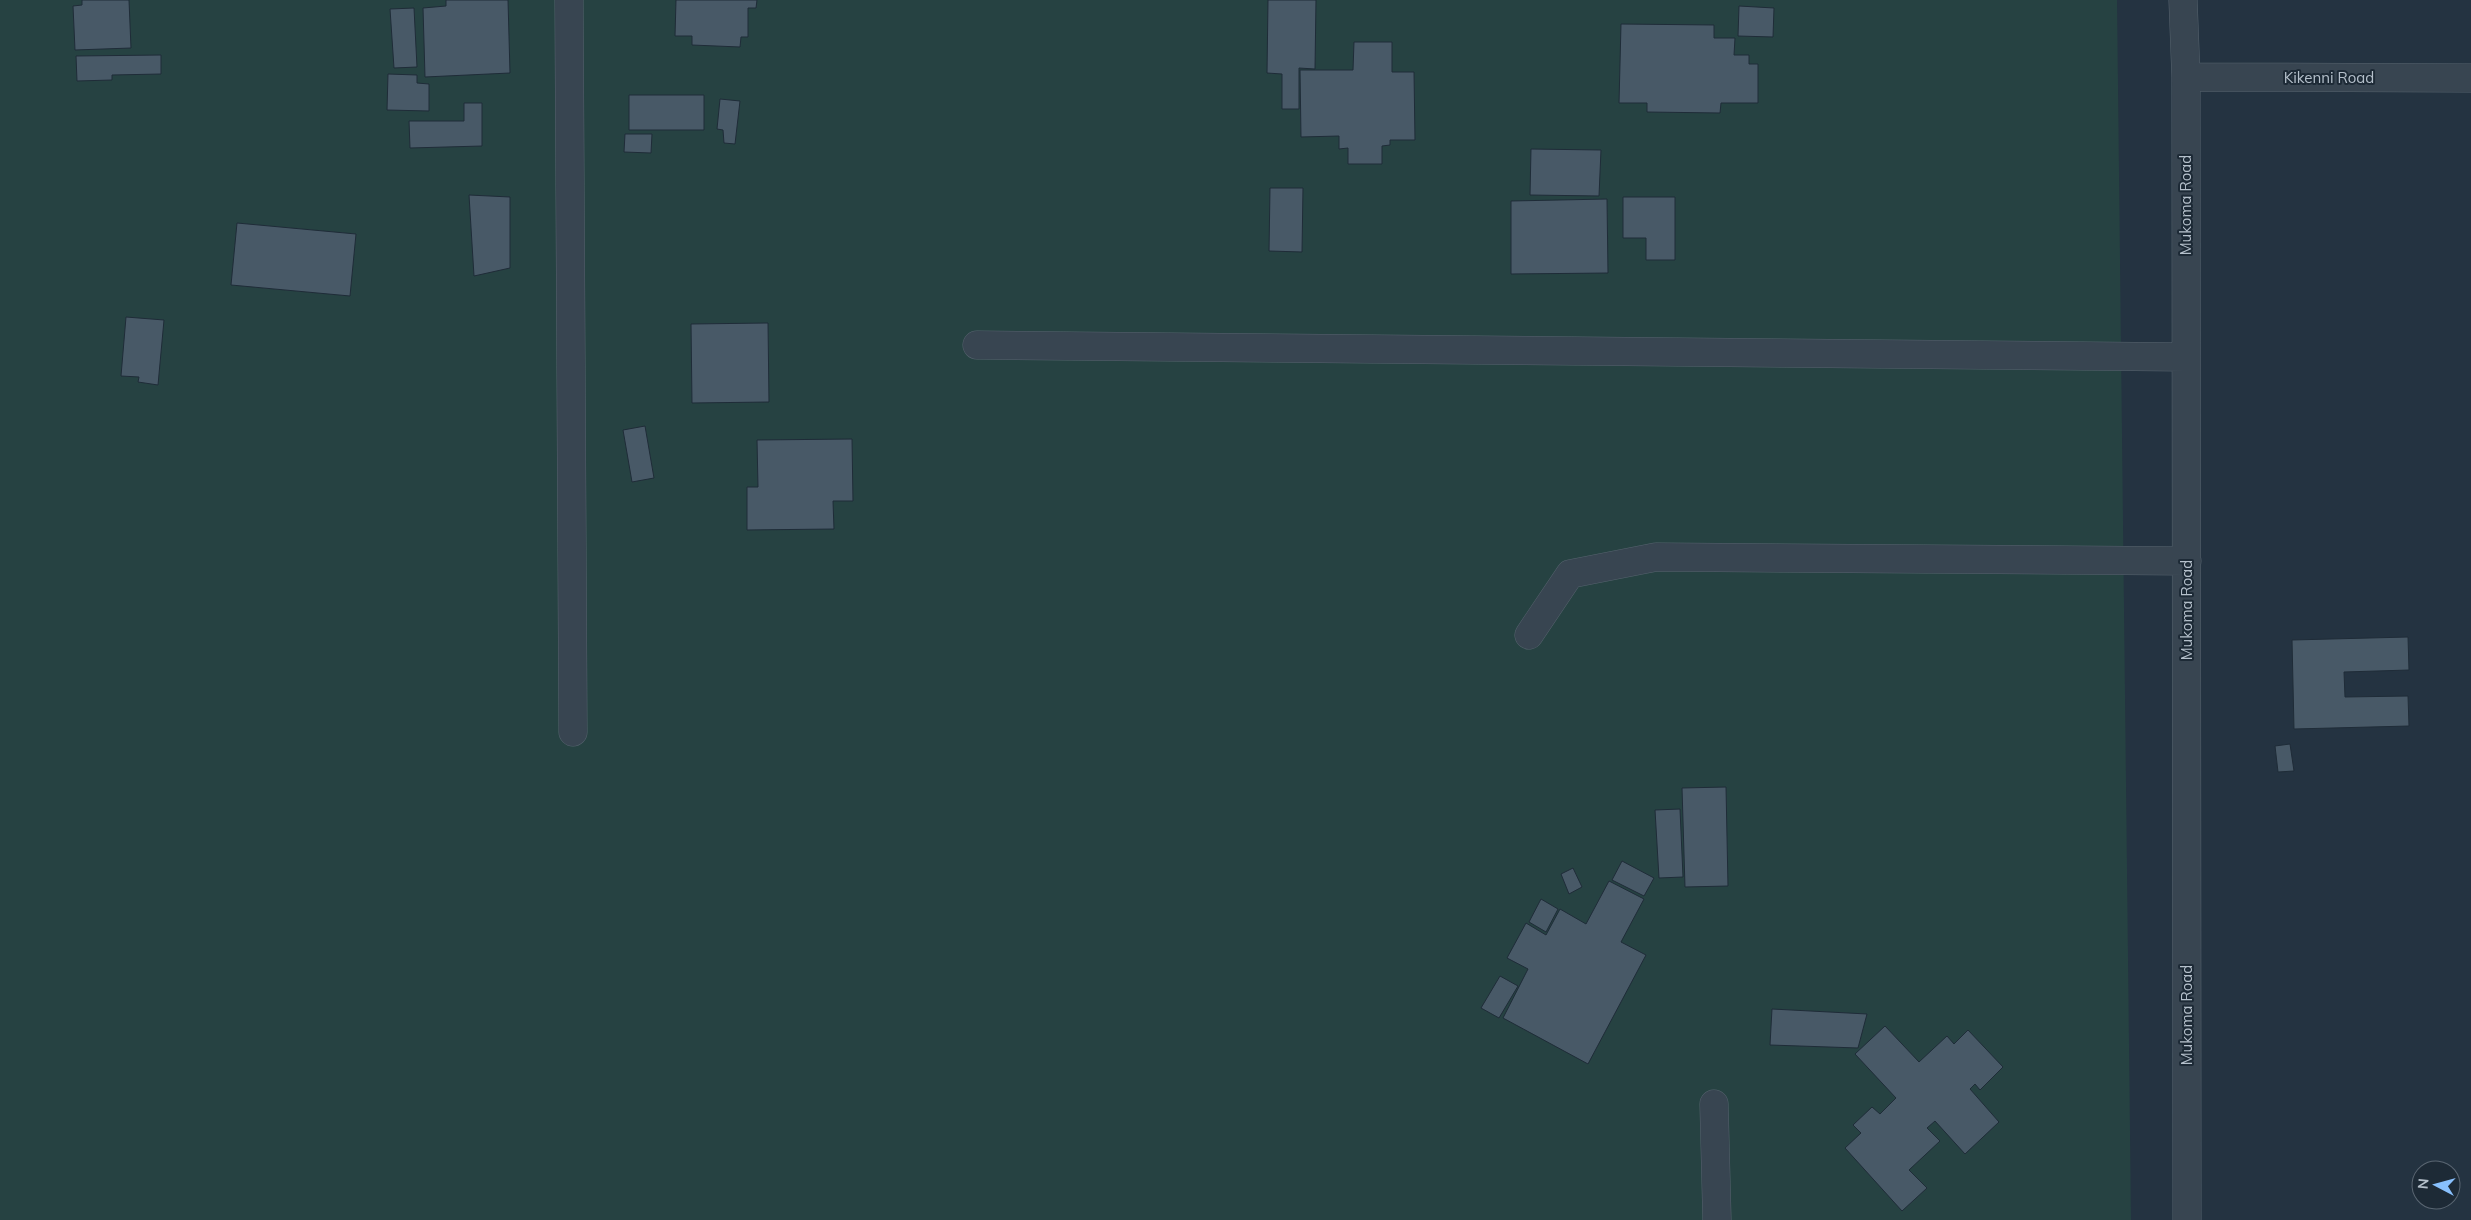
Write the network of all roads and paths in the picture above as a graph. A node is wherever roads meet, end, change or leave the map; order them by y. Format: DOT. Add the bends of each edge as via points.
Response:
graph roads {
  1 [pos="569,0"];
  2 [pos="2184,0"];
  3 [pos="2186,77"];
  4 [pos="2471,78"];
  5 [pos="977,346"];
  6 [pos="2186,357"];
  7 [pos="2186,561"];
  8 [pos="1529,635"];
  9 [pos="573,732"];
  10 [pos="1714,1104"];
  11 [pos="1717,1220"];
  12 [pos="2187,1220"];
  1 -- 9 [label="street"];
  2 -- 3 [label="street, Mukoma Road"];
  3 -- 4 [label="street, Kikenni Road"];
  3 -- 6 [label="street, Mukoma Road"];
  5 -- 6 [label="street"];
  6 -- 7 [label="street, Mukoma Road"];
  7 -- 8 [label="street" via="1656,557 1570,574"];
  7 -- 12 [label="street, Mukoma Road"];
  10 -- 11 [label="street"];
}
